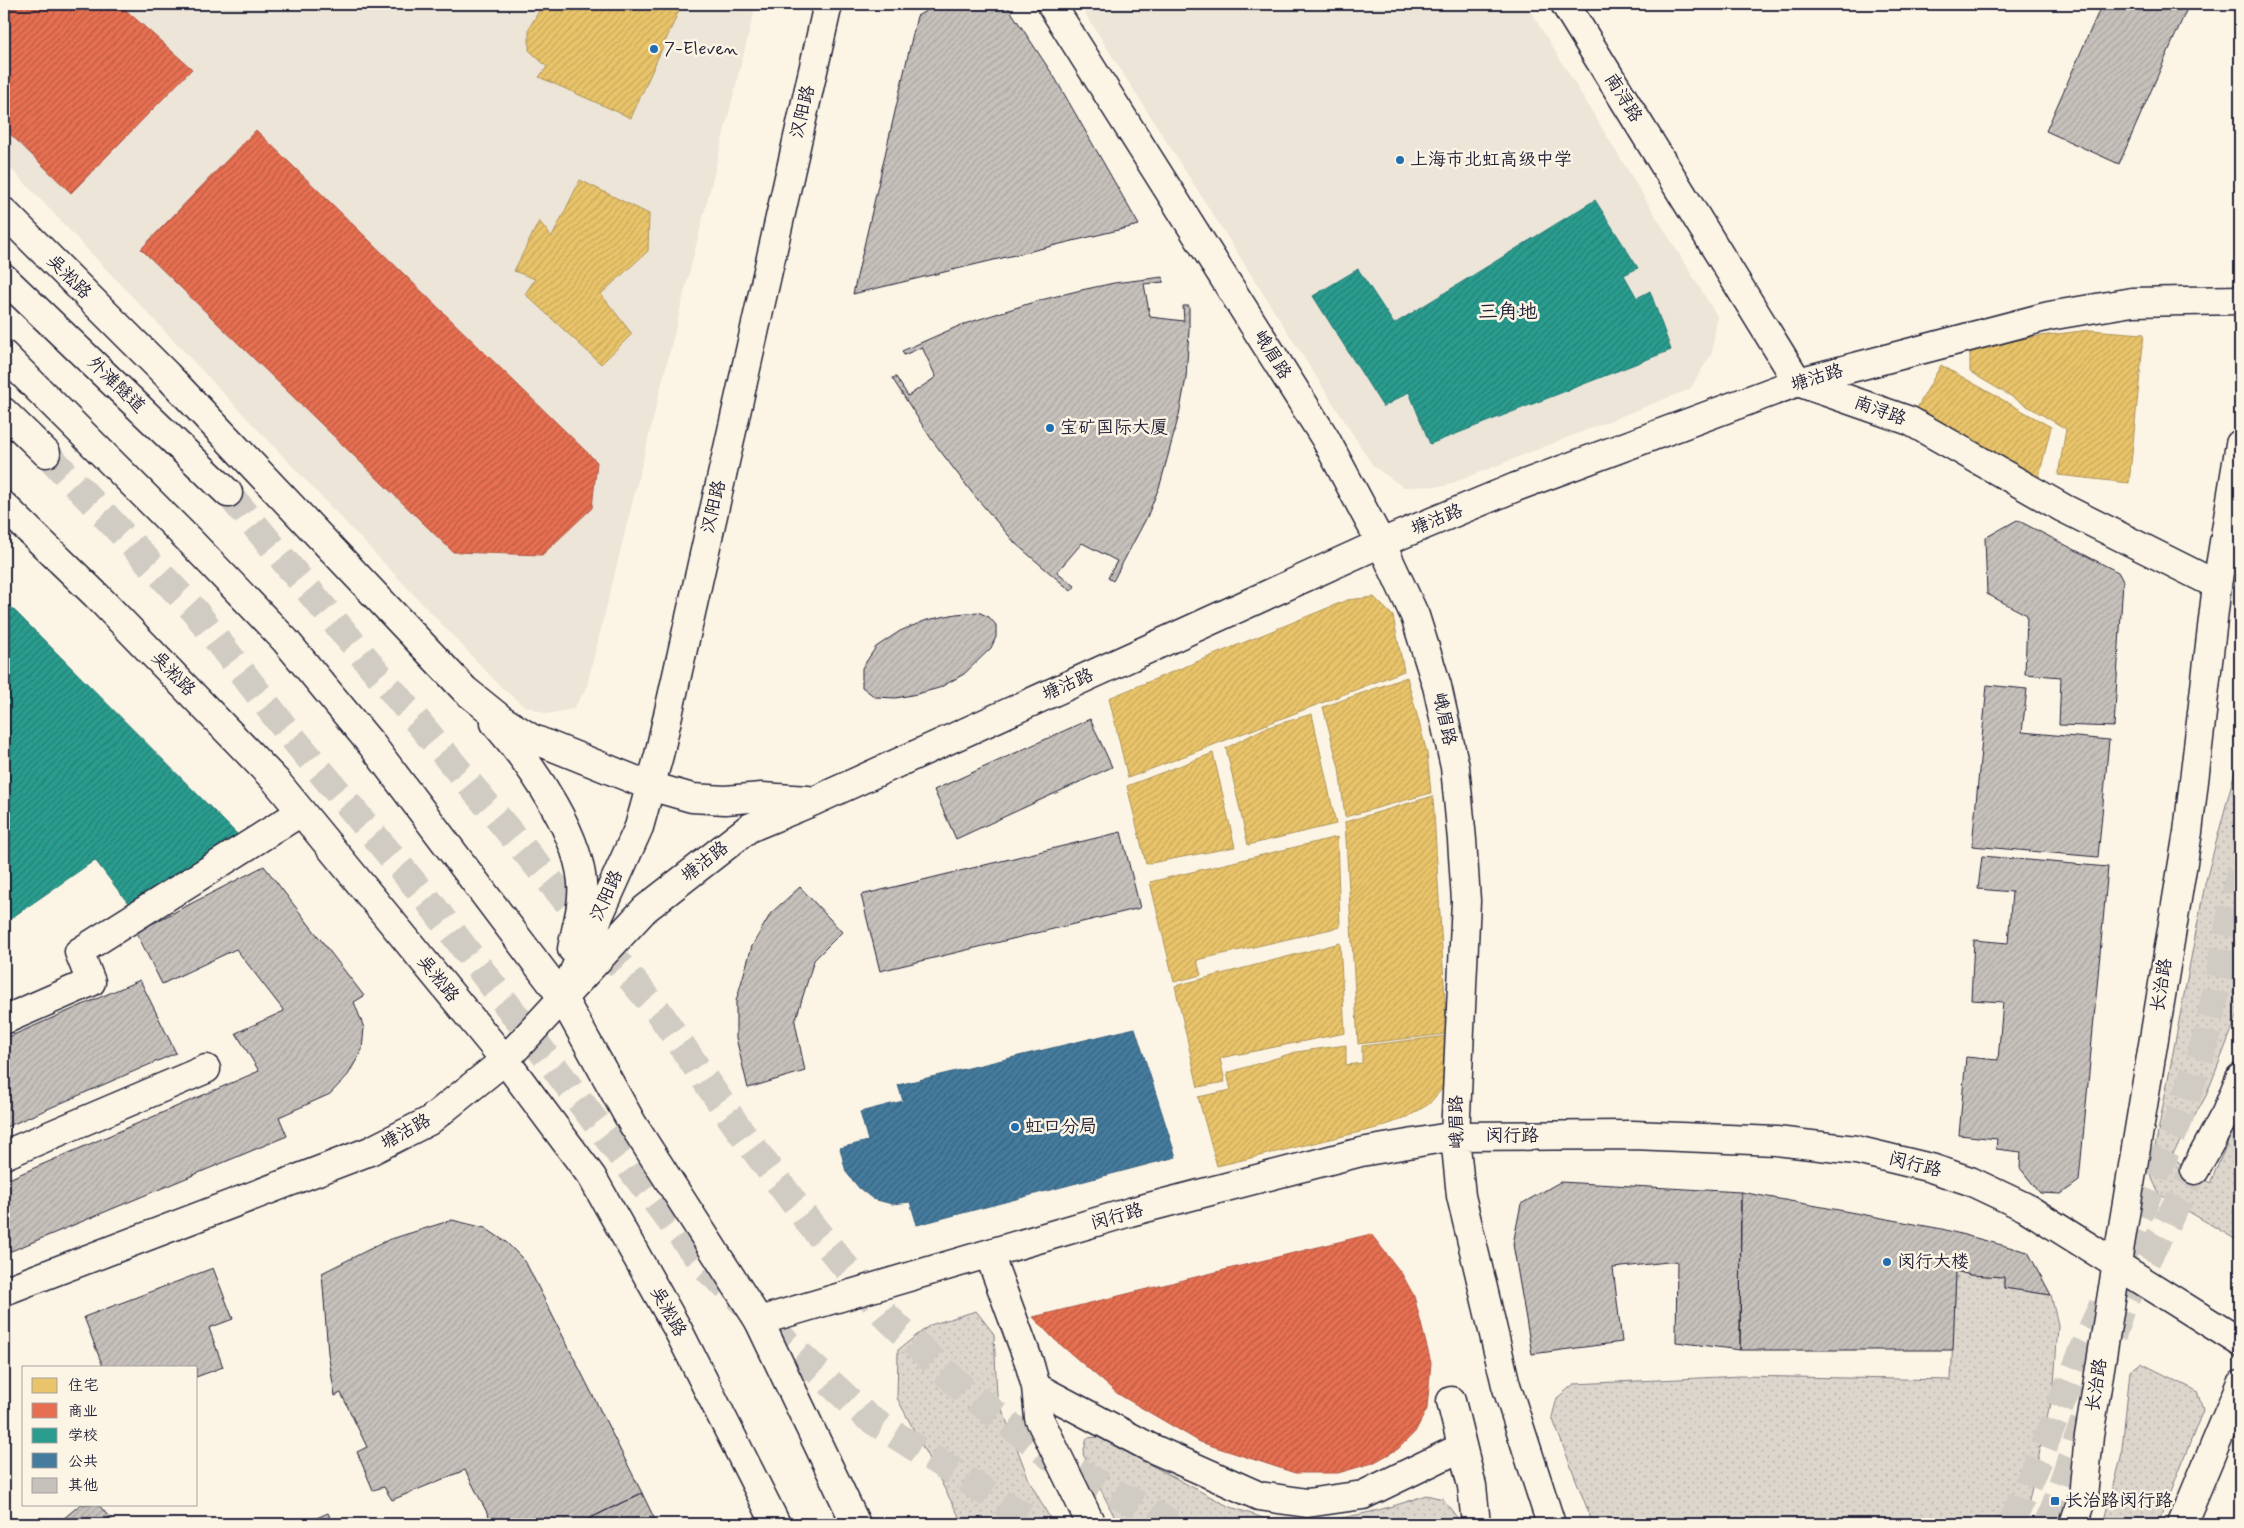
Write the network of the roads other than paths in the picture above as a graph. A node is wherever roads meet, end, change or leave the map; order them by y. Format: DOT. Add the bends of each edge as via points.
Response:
graph roads {
  1 [pos="828,4"];
  2 [pos="1051,4"];
  3 [pos="1565,4"];
  4 [pos="4,212"];
  5 [pos="4,278"];
  6 [pos="2240,300"];
  7 [pos="4,355"];
  8 [pos="1798,382"];
  9 [pos="4,412"];
  10 [pos="2240,444"];
  11 [pos="46,453"];
  12 [pos="228,492"];
  13 [pos="4,506"];
  14 [pos="1381,543"];
  15 [pos="2217,585"];
  16 [pos="465,690"];
  17 [pos="650,786"];
  18 [pos="814,801"];
  19 [pos="301,812"];
  20 [pos="562,998"];
  21 [pos="4,1020"];
  22 [pos="504,1060"];
  23 [pos="206,1070"];
  24 [pos="2240,1078"];
  25 [pos="1455,1136"];
  26 [pos="4,1154"];
  27 [pos="2195,1170"];
  28 [pos="990,1254"];
  29 [pos="2116,1263"];
  30 [pos="4,1291"];
  31 [pos="760,1320"];
  32 [pos="2240,1342"];
  33 [pos="2240,1385"];
  34 [pos="1036,1387"];
  35 [pos="1450,1401"];
  36 [pos="1462,1447"];
  37 [pos="776,1524"];
  38 [pos="856,1524"];
  39 [pos="1091,1524"];
  40 [pos="1476,1524"];
  41 [pos="1552,1524"];
  42 [pos="2074,1524"];
  43 [pos="2182,1524"];
  1 -- 17 [label="street, 汉阳路" via="660,755"];
  2 -- 14 [label="street, 峨眉路" via="1325,438"];
  3 -- 8 [label="street, 南浔路"];
  4 -- 16 [label="street, 吴淞路" via="167,375"];
  5 -- 12 [label="street, 外滩隧道"];
  6 -- 8 [label="street, 塘沽路" via="2132,302 2049,316"];
  7 -- 20 [label="street" via="284,640 372,745"];
  8 -- 14 [label="street, 塘沽路" via="1516,487"];
  8 -- 15 [label="street, 南浔路" via="1910,421 2063,508"];
  9 -- 11 [label="street"];
  10 -- 15 [label="street, 长治路"];
  13 -- 19 [label="street, 吴淞路" via="270,774"];
  14 -- 18 [label="street, 塘沽路"];
  14 -- 25 [label="street, 峨眉路" via="1415,616 1437,686 1455,767 1466,901"];
  15 -- 29 [label="street, 长治路" via="2188,832"];
  16 -- 17 [label="street, 吴淞路" via="531,738"];
  16 -- 20 [label="street, 吴淞路" via="534,774 567,833 579,863 582,896"];
  17 -- 18 [label="street, 吴淞路" via="692,798 762,797"];
  17 -- 20 [label="street, 汉阳路" via="639,826"];
  18 -- 20 [label="street, 塘沽路" via="749,828 652,903"];
  19 -- 21 [label="street" via="80,952 91,982"];
  19 -- 22 [label="street, 吴淞路"];
  20 -- 22 [label="street, 塘沽路"];
  20 -- 31 [label="street" via="632,1123"];
  22 -- 30 [label="street, 塘沽路" via="429,1121 370,1151"];
  22 -- 37 [label="street, 吴淞路" via="592,1177 678,1328"];
  23 -- 26 [label="street"];
  24 -- 27 [label="street" via="2226,1113"];
  25 -- 28 [label="street, 闵行路" via="1361,1152 1130,1212"];
  25 -- 29 [label="street, 闵行路" via="1633,1135 1776,1141 1856,1150 1930,1168 1997,1192"];
  25 -- 41 [label="street, 峨眉路" via="1461,1196 1506,1385"];
  28 -- 31 [label="street, 闵行路"];
  28 -- 34 [label="street"];
  29 -- 32 [label="street, 闵行路"];
  29 -- 42 [label="street, 长治路" via="2082,1497"];
  31 -- 38 [label="street"];
  33 -- 43 [label="street"];
  34 -- 36 [label="street" via="1149,1447 1259,1496 1306,1503 1363,1495"];
  34 -- 39 [label="street" via="1039,1418"];
  35 -- 36 [label="street"];
  36 -- 40 [label="street" via="1472,1486"];
}
